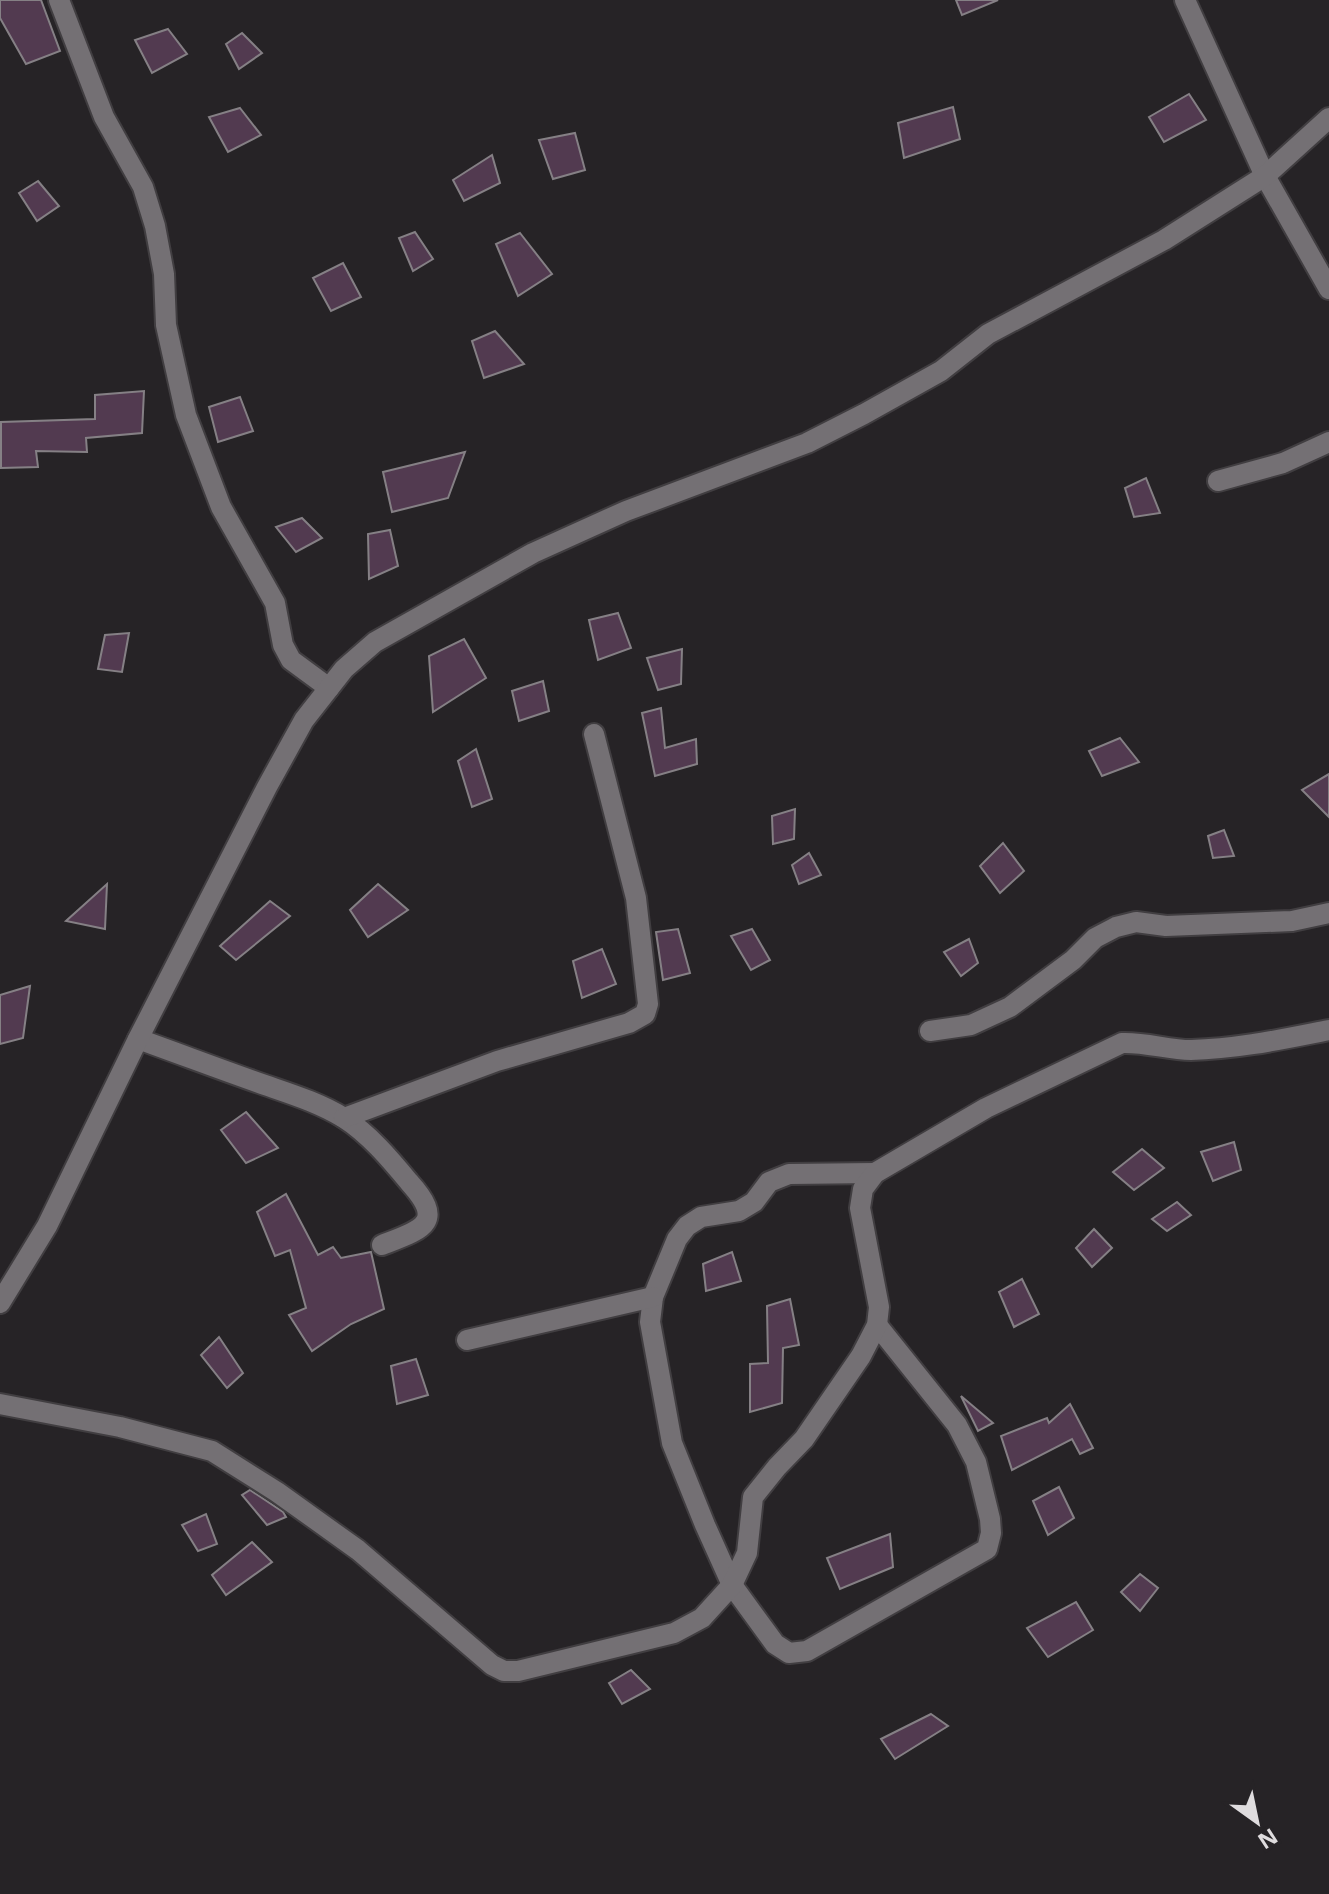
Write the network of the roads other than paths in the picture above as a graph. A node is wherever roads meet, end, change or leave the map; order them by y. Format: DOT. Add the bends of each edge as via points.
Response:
graph roads {
  1 [pos="59,0"];
  2 [pos="1185,0"];
  3 [pos="1329,118"];
  4 [pos="1265,176"];
  5 [pos="1329,289"];
  6 [pos="1329,442"];
  7 [pos="1218,481"];
  8 [pos="329,688"];
  9 [pos="594,734"];
  10 [pos="1329,913"];
  11 [pos="1329,1030"];
  12 [pos="930,1031"];
  13 [pos="138,1039"];
  14 [pos="344,1118"];
  15 [pos="875,1173"];
  16 [pos="382,1245"];
  17 [pos="653,1297"];
  18 [pos="0,1303"];
  19 [pos="877,1325"];
  20 [pos="467,1340"];
  21 [pos="0,1404"];
  22 [pos="732,1585"];
  1 -- 8 [label="street" via="104,117 143,187 155,226 166,325 186,415 221,507 275,603 291,660"];
  2 -- 4 [label="street"];
  3 -- 4 [label="street"];
  4 -- 5 [label="street"];
  4 -- 8 [label="street" via="1164,240 988,334 941,371 864,414 807,443 626,511 533,553 375,642"];
  6 -- 7 [label="street" via="1283,463"];
  8 -- 13 [label="street" via="304,720 267,787"];
  9 -- 14 [label="street" via="636,898 645,1014"];
  10 -- 12 [label="street" via="1292,921 1166,926 1136,922 1116,927 1010,1007 971,1025"];
  11 -- 15 [label="street" via="1233,1048 1186,1050 1122,1043 986,1108"];
  13 -- 14 [label="street"];
  13 -- 18 [label="street" via="47,1226"];
  14 -- 16 [label="street" via="382,1151 429,1209 427,1222 415,1232"];
  15 -- 17 [label="street" via="789,1174 769,1182 739,1211 701,1217 677,1239"];
  15 -- 19 [label="street" via="863,1189 860,1208 879,1307"];
  17 -- 20 [label="street"];
  17 -- 22 [label="street" via="650,1322 672,1443"];
  19 -- 22 [label="street" via="804,1439 753,1497 747,1553"];
  19 -- 22 [label="street" via="957,1425 976,1462 990,1519 987,1549 807,1651 789,1653 775,1644"];
  21 -- 22 [label="street" via="212,1451 358,1550 504,1671 674,1633 702,1618"];
}
